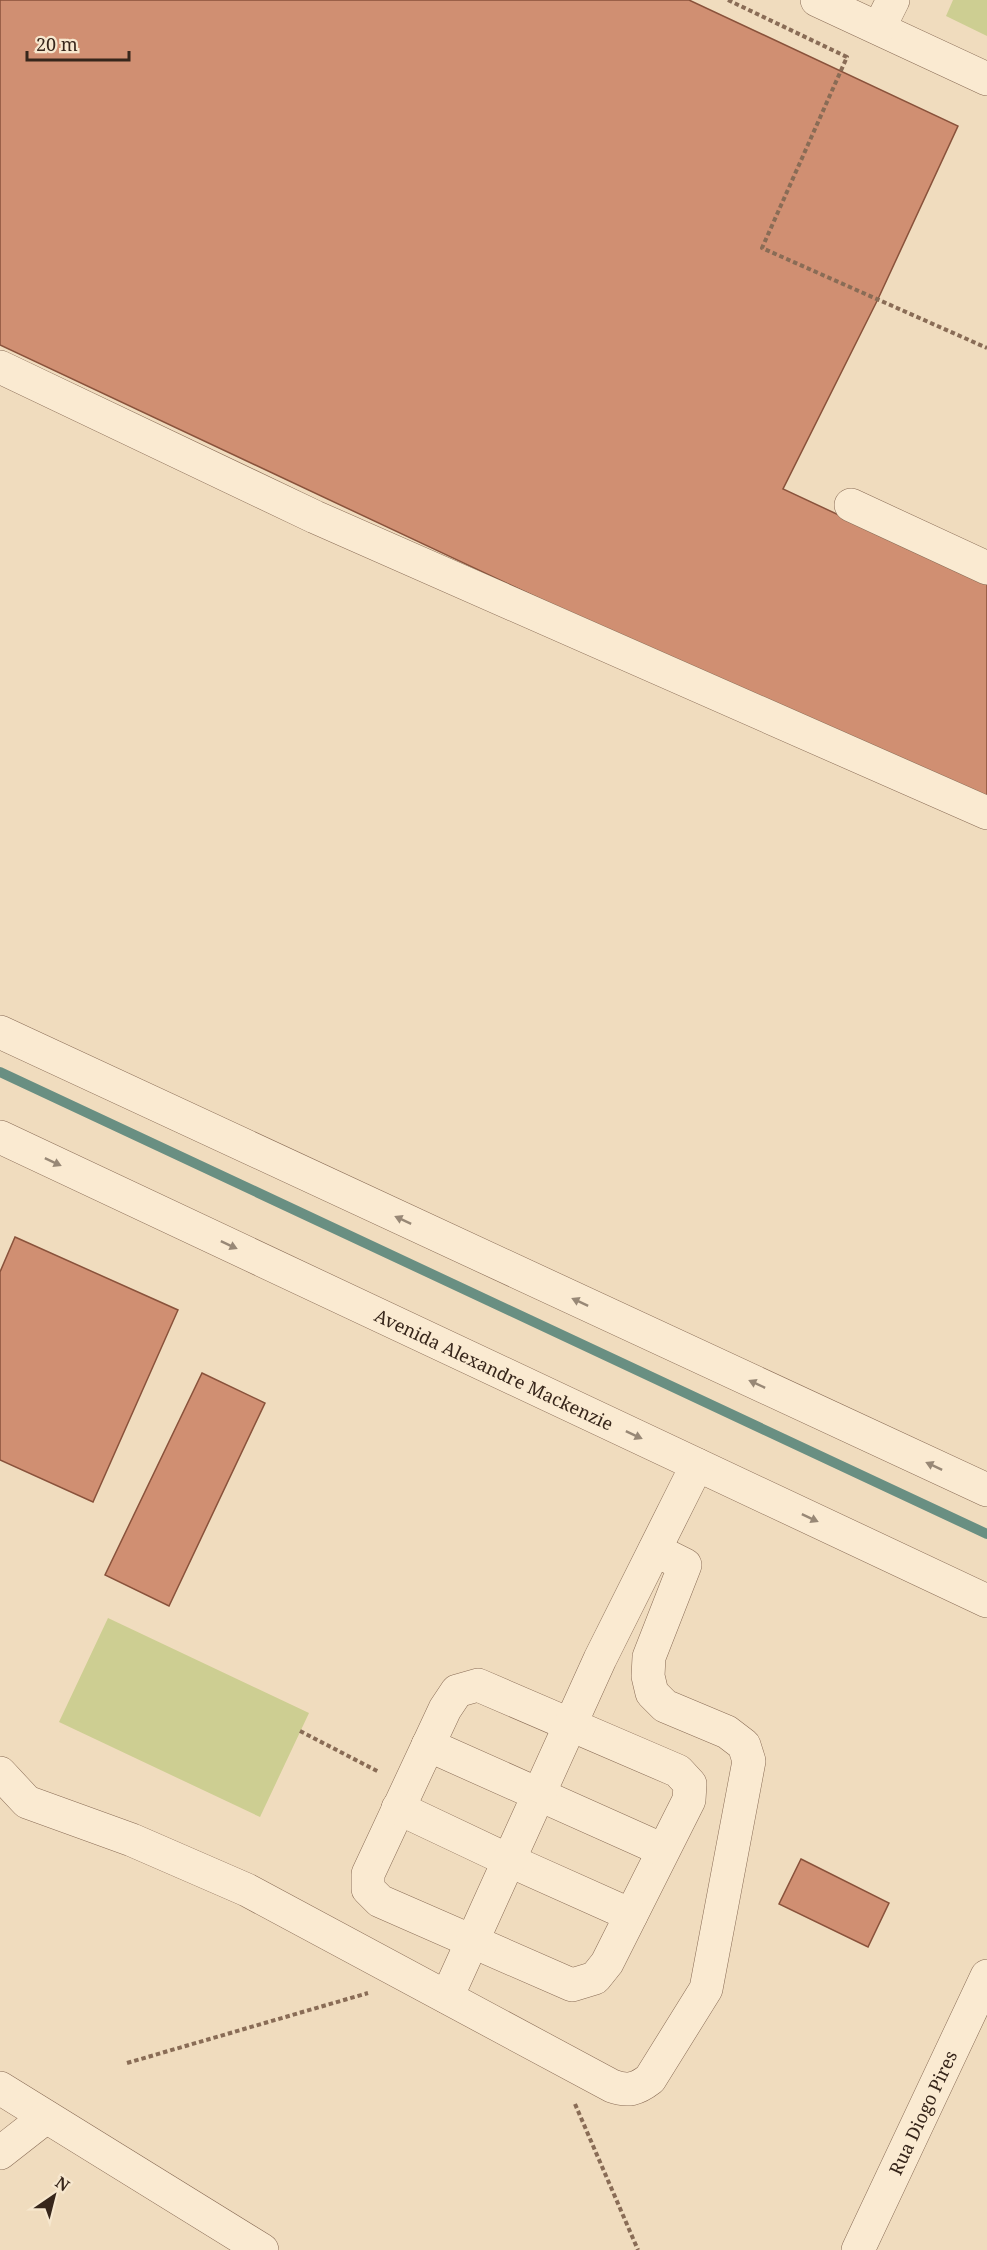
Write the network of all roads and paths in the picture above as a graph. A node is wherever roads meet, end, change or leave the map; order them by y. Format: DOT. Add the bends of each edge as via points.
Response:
graph roads {
  1 [pos="728,0"];
  2 [pos="817,0"];
  3 [pos="886,14"];
  4 [pos="987,79"];
  5 [pos="987,348"];
  6 [pos="0,367"];
  7 [pos="851,505"];
  8 [pos="987,568"];
  9 [pos="987,813"];
  10 [pos="0,1032"];
  11 [pos="0,1137"];
  12 [pos="698,1465"];
  13 [pos="987,1490"];
  14 [pos="655,1550"];
  15 [pos="987,1601"];
  16 [pos="570,1725"];
  17 [pos="300,1731"];
  18 [pos="428,1745"];
  19 [pos="0,1773"];
  20 [pos="381,1773"];
  21 [pos="539,1794"];
  22 [pos="398,1808"];
  23 [pos="663,1850"];
  24 [pos="508,1860"];
  25 [pos="631,1915"];
  26 [pos="471,1941"];
  27 [pos="987,1976"];
  28 [pos="372,1992"];
  29 [pos="447,1997"];
  30 [pos="127,2063"];
  31 [pos="0,2088"];
  32 [pos="574,2102"];
  33 [pos="46,2117"];
  34 [pos="0,2153"];
  35 [pos="262,2250"];
  36 [pos="638,2250"];
  37 [pos="858,2250"];
  1 -- 5 [label="path" via="848,57 762,248"];
  2 -- 3 [label="street"];
  3 -- 4 [label="street"];
  6 -- 9 [label="street" via="315,517"];
  7 -- 8 [label="street"];
  13 -- 10 [label="street, one-way"];
  11 -- 12 [label="street, Avenida Alexandre Mackenzie, one-way"];
  12 -- 14 [label="street"];
  12 -- 15 [label="street, Avenida Alexandre Mackenzie, one-way"];
  14 -- 16 [label="street"];
  14 -- 29 [label="street" via="685,1565 649,1657 652,1693 665,1706 727,1732 744,1746 749,1761 706,1989 650,2079 625,2091"];
  16 -- 18 [label="street" via="478,1685 457,1691"];
  16 -- 21 [label="street"];
  16 -- 23 [label="street" via="678,1771 690,1784 689,1800"];
  17 -- 20 [label="path"];
  18 -- 21 [label="street"];
  18 -- 22 [label="street"];
  19 -- 29 [label="street" via="27,1802 132,1840 247,1890"];
  21 -- 23 [label="street"];
  21 -- 24 [label="street"];
  22 -- 24 [label="street"];
  22 -- 26 [label="street" via="368,1874 368,1889 380,1900"];
  23 -- 25 [label="street"];
  24 -- 25 [label="street"];
  24 -- 26 [label="street"];
  25 -- 26 [label="street" via="595,1978 572,1985"];
  26 -- 29 [label="street"];
  27 -- 37 [label="street, Rua Diogo Pires"];
  28 -- 30 [label="path"];
  31 -- 33 [label="street"];
  32 -- 36 [label="path"];
  33 -- 34 [label="street"];
  33 -- 35 [label="street"];
}
